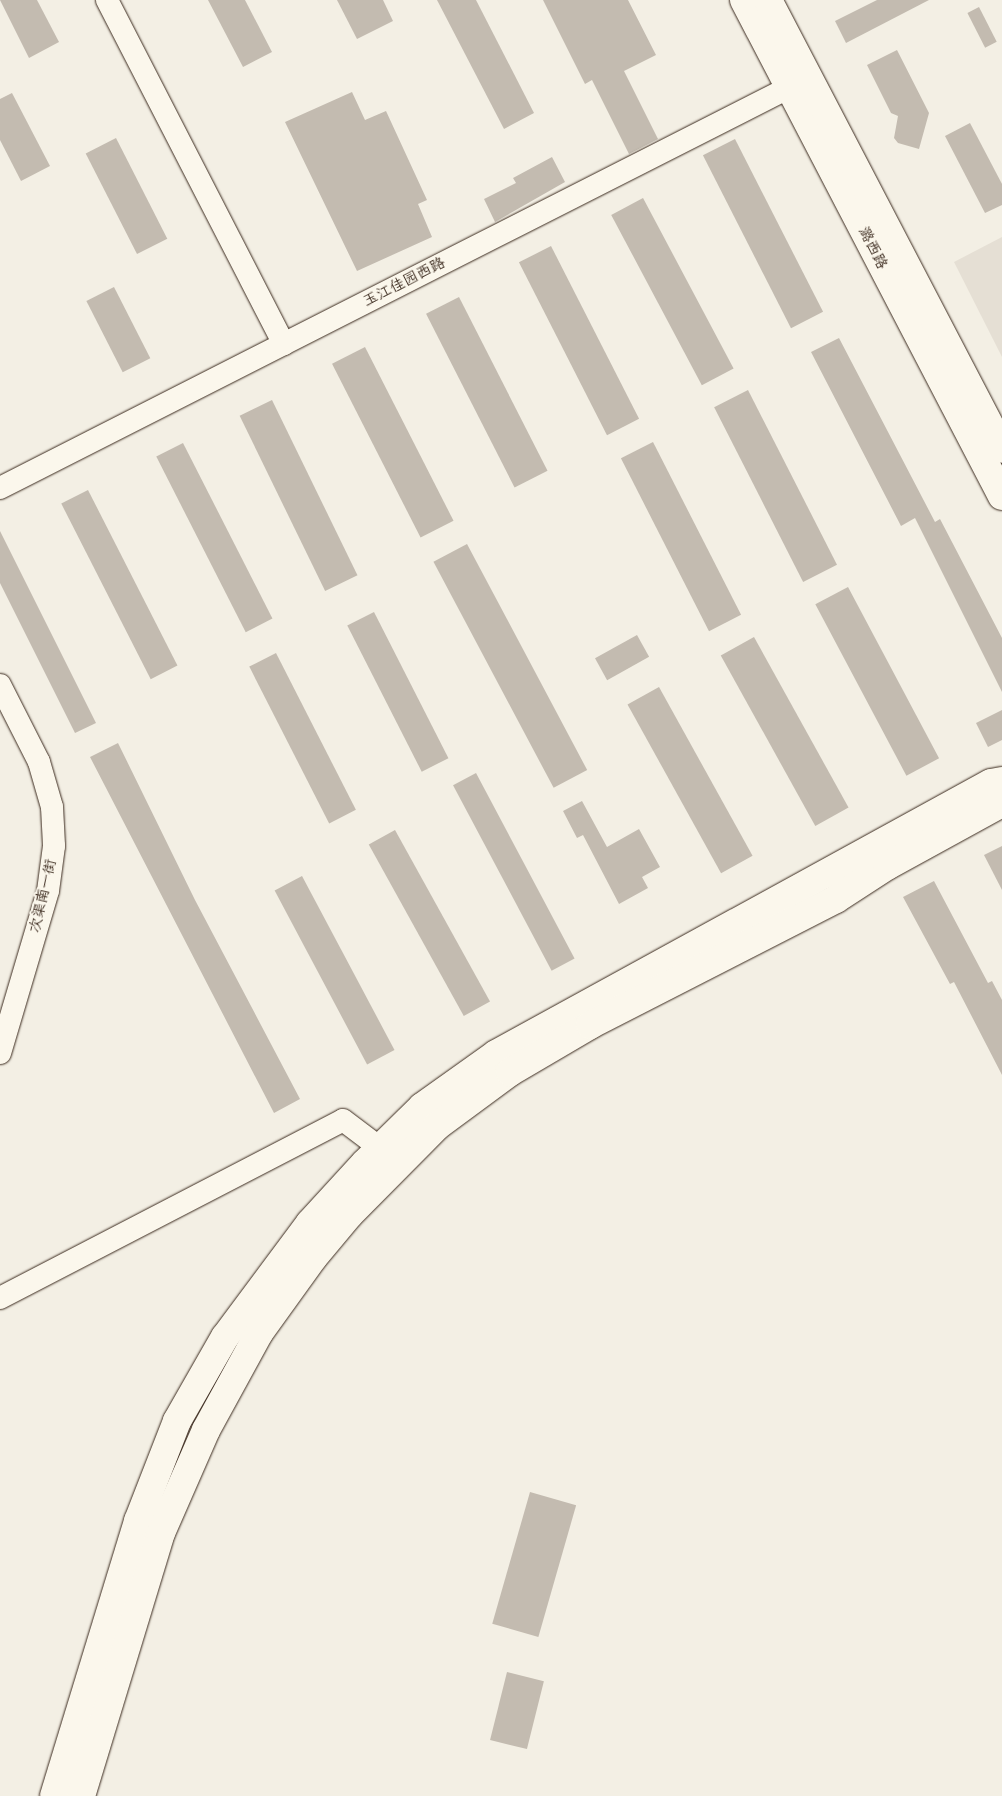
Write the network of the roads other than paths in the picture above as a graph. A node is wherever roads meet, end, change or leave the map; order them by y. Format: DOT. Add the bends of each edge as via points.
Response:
graph roads {
  1 [pos="107,0"];
  2 [pos="744,0"];
  3 [pos="768,0"];
  4 [pos="799,82"];
  5 [pos="284,344"];
  6 [pos="1002,449"];
  7 [pos="0,488"];
  8 [pos="1002,496"];
  9 [pos="0,685"];
  10 [pos="1002,780"];
  11 [pos="1002,803"];
  12 [pos="0,1054"];
  13 [pos="380,1148"];
  14 [pos="0,1298"];
  15 [pos="54,1796"];
  16 [pos="81,1796"];
  1 -- 5 [label="street"];
  2 -- 4 [label="main road, 潞西路"];
  3 -- 4 [label="main road, 潞西路"];
  4 -- 5 [label="street, 玉江佳园西路"];
  4 -- 6 [label="main road, 潞西路"];
  4 -- 8 [label="main road, 潞西路"];
  5 -- 7 [label="street, 玉江佳园西路"];
  9 -- 12 [label="street, 次渠南一街" via="39,762 52,807 54,846 48,891"];
  10 -- 13 [label="main road" via="543,1026 496,1054 422,1107"];
  11 -- 16 [label="main road" via="887,866 836,899 590,1025 526,1062 437,1126 349,1215 313,1258 259,1333 206,1430 161,1533"];
  13 -- 14 [label="street" via="343,1120"];
  13 -- 15 [label="main road" via="310,1223 225,1336 178,1421 138,1521"];
}
